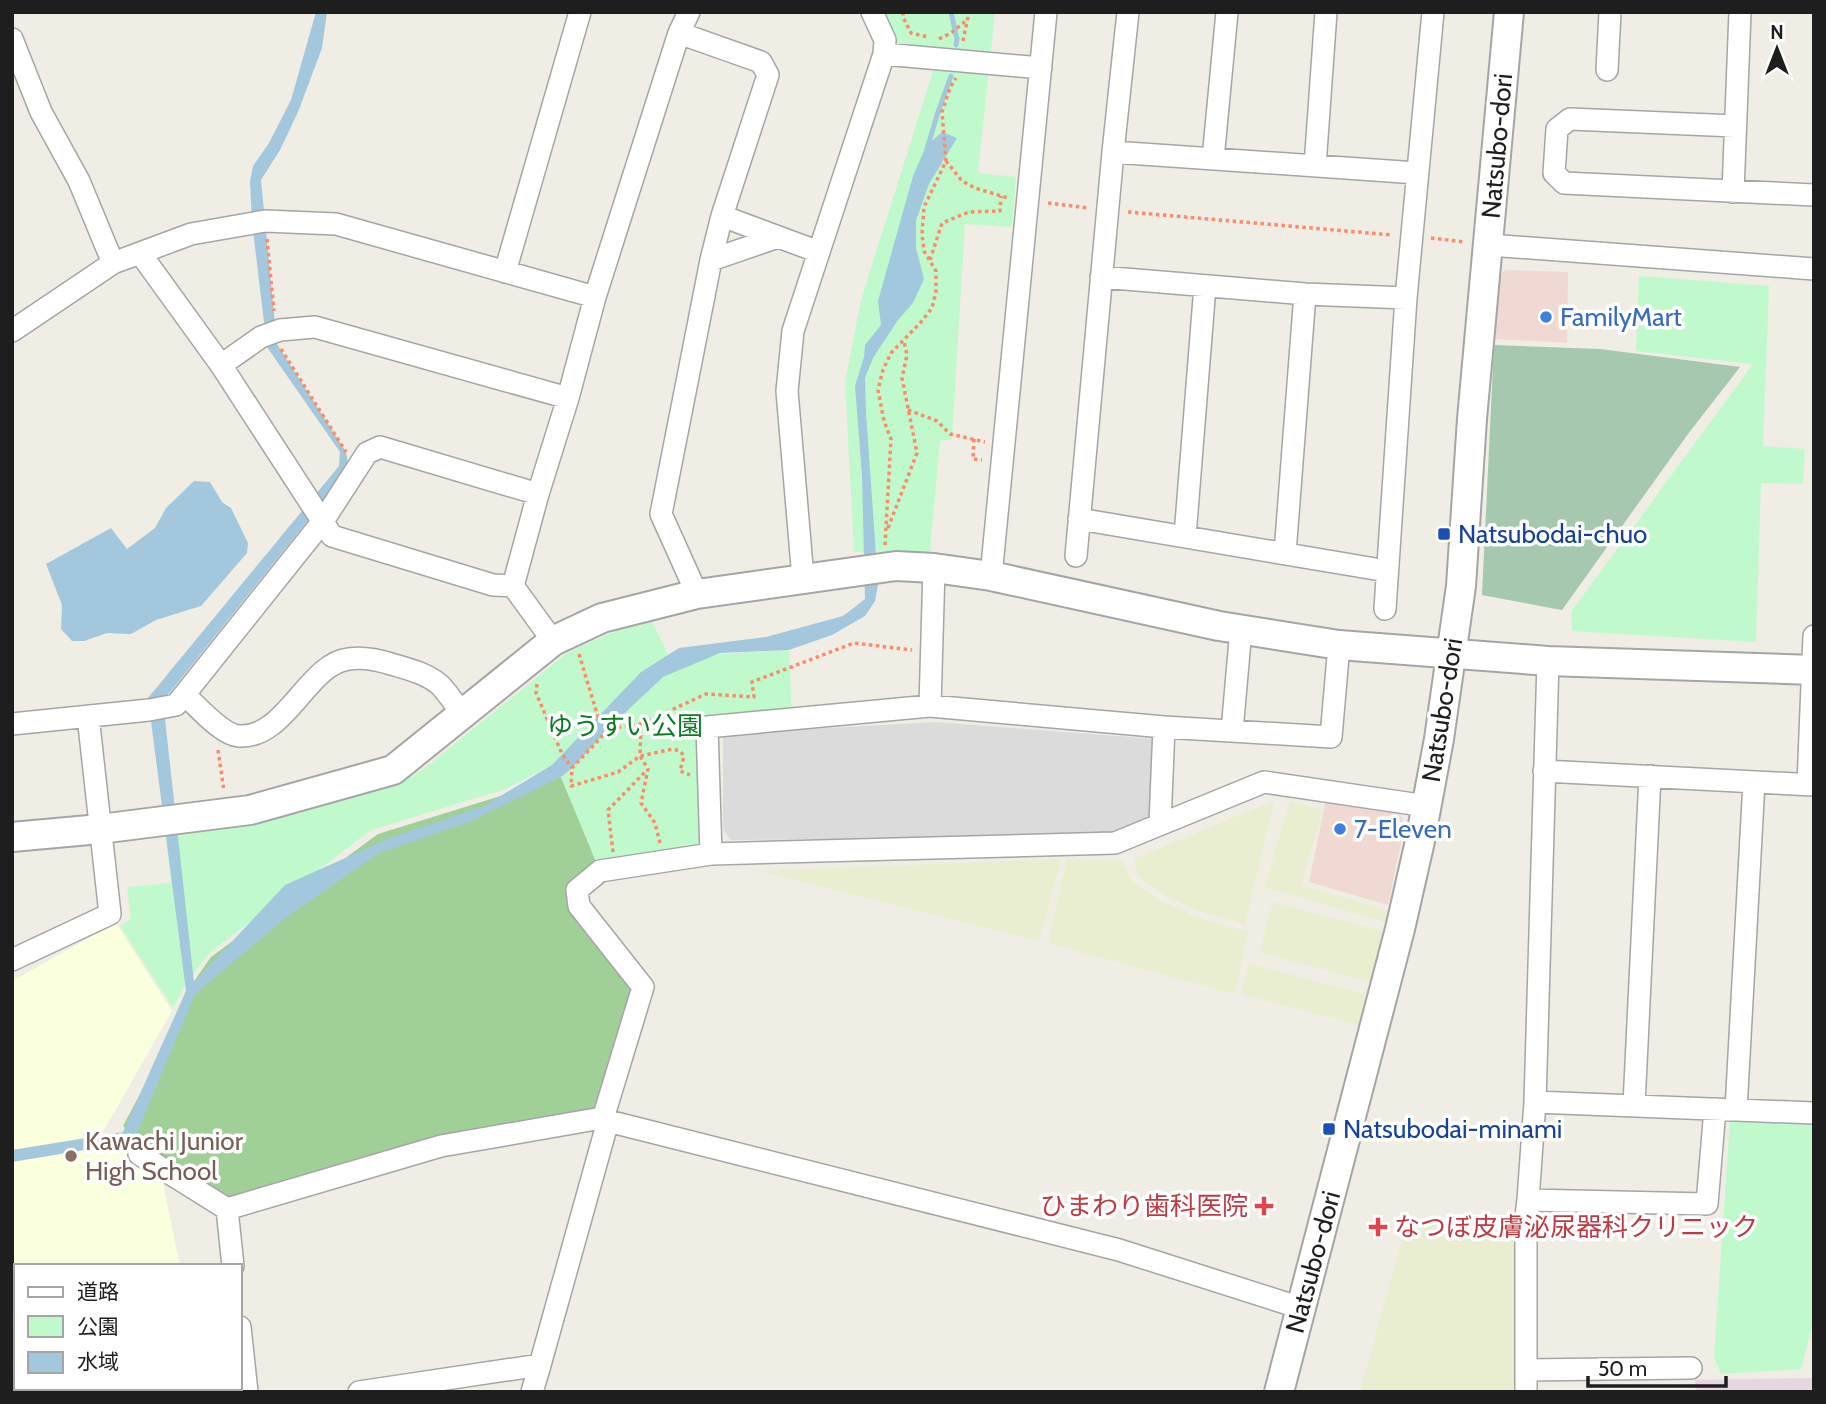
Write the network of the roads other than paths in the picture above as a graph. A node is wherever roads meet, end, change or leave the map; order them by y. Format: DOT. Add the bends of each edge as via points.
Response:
graph roads {
  1 [pos="580,12"];
  2 [pos="689,12"];
  3 [pos="872,12"];
  4 [pos="1046,12"];
  5 [pos="1128,12"];
  6 [pos="1227,12"];
  7 [pos="1326,12"];
  8 [pos="1433,12"];
  9 [pos="1509,12"];
  10 [pos="1610,12"];
  11 [pos="1740,12"];
  12 [pos="679,33"];
  13 [pos="12,39"];
  14 [pos="884,54"];
  15 [pos="1041,68"];
  16 [pos="1607,70"];
  17 [pos="1735,126"];
  18 [pos="1113,152"];
  19 [pos="1213,159"];
  20 [pos="1315,166"];
  21 [pos="1417,173"];
  22 [pos="1733,192"];
  23 [pos="1814,195"];
  24 [pos="722,216"];
  25 [pos="778,237"];
  26 [pos="1489,245"];
  27 [pos="819,252"];
  28 [pos="140,253"];
  29 [pos="711,260"];
  30 [pos="113,263"];
  31 [pos="1814,269"];
  32 [pos="505,272"];
  33 [pos="1101,277"];
  34 [pos="1205,286"];
  35 [pos="1305,294"];
  36 [pos="595,297"];
  37 [pos="1406,298"];
  38 [pos="12,331"];
  39 [pos="221,365"];
  40 [pos="568,398"];
  41 [pos="538,494"];
  42 [pos="316,511"];
  43 [pos="1079,519"];
  44 [pos="1185,536"];
  45 [pos="1285,553"];
  46 [pos="1076,556"];
  47 [pos="934,568"];
  48 [pos="1387,571"];
  49 [pos="991,576"];
  50 [pos="803,578"];
  51 [pos="513,586"];
  52 [pos="697,593"];
  53 [pos="1385,609"];
  54 [pos="1241,629"];
  55 [pos="1814,636"];
  56 [pos="565,645"];
  57 [pos="1339,645"];
  58 [pos="1452,654"];
  59 [pos="1548,661"];
  60 [pos="1813,670"];
  61 [pos="184,695"];
  62 [pos="930,706"];
  63 [pos="463,714"];
  64 [pos="88,716"];
  65 [pos="12,724"];
  66 [pos="1164,727"];
  67 [pos="1232,731"];
  68 [pos="1544,771"];
  69 [pos="1650,776"];
  70 [pos="1754,782"];
  71 [pos="1811,785"];
  72 [pos="1427,806"];
  73 [pos="1160,824"];
  74 [pos="100,829"];
  75 [pos="12,837"];
  76 [pos="711,854"];
  77 [pos="12,960"];
  78 [pos="1535,1101"];
  79 [pos="1634,1105"];
  80 [pos="1726,1109"];
  81 [pos="1814,1113"];
  82 [pos="608,1121"];
  83 [pos="139,1154"];
  84 [pos="1528,1200"];
  85 [pos="227,1209"];
  86 [pos="233,1264"];
  87 [pos="1301,1308"];
  88 [pos="242,1346"];
  89 [pos="540,1365"];
  90 [pos="1691,1368"];
  91 [pos="1526,1381"];
  92 [pos="398,1389"];
  93 [pos="247,1392"];
  94 [pos="359,1392"];
  95 [pos="533,1392"];
  96 [pos="1279,1392"];
  1 -- 32 [label="street"];
  2 -- 12 [label="street"];
  3 -- 14 [label="street" via="885,40"];
  4 -- 15 [label="street"];
  5 -- 18 [label="street"];
  6 -- 19 [label="street"];
  7 -- 20 [label="street"];
  8 -- 21 [label="street"];
  9 -- 26 [label="street, Natsubo-dori"];
  10 -- 16 [label="street"];
  11 -- 17 [label="street"];
  12 -- 24 [label="street" via="761,62 768,75"];
  12 -- 36 [label="street"];
  13 -- 30 [label="street" via="41,112 79,181"];
  14 -- 15 [label="street"];
  14 -- 27 [label="street"];
  15 -- 49 [label="street"];
  17 -- 22 [label="street"];
  17 -- 22 [label="street" via="1570,119 1557,129 1555,173 1564,183"];
  18 -- 19 [label="street"];
  18 -- 33 [label="street"];
  19 -- 20 [label="street"];
  20 -- 21 [label="street"];
  21 -- 37 [label="street"];
  22 -- 23 [label="street"];
  24 -- 25 [label="street"];
  24 -- 29 [label="street"];
  25 -- 27 [label="street"];
  25 -- 29 [label="street"];
  26 -- 31 [label="street"];
  26 -- 58 [label="street, Natsubo-dori"];
  27 -- 50 [label="street" via="793,331 787,391"];
  28 -- 30 [label="street"];
  28 -- 32 [label="street" via="191,234 259,222 336,224"];
  28 -- 39 [label="street"];
  29 -- 52 [label="street" via="661,514"];
  30 -- 38 [label="street"];
  32 -- 36 [label="street"];
  33 -- 34 [label="street"];
  33 -- 43 [label="street"];
  34 -- 35 [label="street"];
  34 -- 44 [label="street"];
  35 -- 37 [label="street"];
  35 -- 45 [label="street"];
  36 -- 40 [label="street"];
  37 -- 48 [label="street"];
  39 -- 40 [label="street" via="271,333 316,327"];
  39 -- 42 [label="street"];
  40 -- 41 [label="street"];
  41 -- 42 [label="street" via="380,447 367,453"];
  41 -- 51 [label="street"];
  42 -- 51 [label="street" via="332,536 493,585"];
  42 -- 61 [label="street"];
  43 -- 44 [label="street"];
  43 -- 46 [label="street"];
  44 -- 45 [label="street"];
  45 -- 48 [label="street"];
  47 -- 49 [label="street"];
  47 -- 50 [label="street" via="896,566"];
  47 -- 62 [label="street"];
  48 -- 53 [label="street"];
  49 -- 54 [label="street"];
  50 -- 52 [label="street"];
  51 -- 56 [label="street"];
  52 -- 56 [label="street" via="602,618"];
  54 -- 57 [label="street"];
  54 -- 67 [label="street"];
  55 -- 60 [label="street"];
  56 -- 63 [label="street"];
  57 -- 58 [label="street"];
  57 -- 67 [label="street" via="1331,737"];
  58 -- 59 [label="street"];
  58 -- 72 [label="street, Natsubo-dori"];
  59 -- 60 [label="street"];
  59 -- 68 [label="street"];
  60 -- 71 [label="street"];
  61 -- 63 [label="street" via="228,733 258,733 275,723 325,670 347,659 374,659 416,671 440,685"];
  61 -- 64 [label="street" via="176,705"];
  62 -- 66 [label="street"];
  62 -- 76 [label="street" via="707,727"];
  63 -- 74 [label="street" via="393,770 250,810"];
  64 -- 65 [label="street"];
  64 -- 74 [label="street"];
  66 -- 67 [label="street"];
  66 -- 73 [label="street"];
  68 -- 69 [label="street"];
  68 -- 78 [label="street"];
  69 -- 70 [label="street"];
  69 -- 79 [label="street"];
  70 -- 71 [label="street"];
  70 -- 80 [label="street"];
  72 -- 73 [label="street" via="1265,782"];
  72 -- 87 [label="street, Natsubo-dori" via="1400,929"];
  73 -- 76 [label="street" via="1115,843"];
  74 -- 75 [label="street"];
  74 -- 77 [label="street" via="110,914"];
  76 -- 82 [label="street" via="600,871 577,890 579,906 643,987 605,1112"];
  78 -- 79 [label="street"];
  78 -- 84 [label="street"];
  79 -- 80 [label="street"];
  80 -- 81 [label="street"];
  80 -- 84 [label="street" via="1707,1204"];
  82 -- 85 [label="street" via="596,1119 441,1146"];
  82 -- 87 [label="street" via="1119,1250"];
  82 -- 89 [label="street"];
  83 -- 85 [label="street"];
  84 -- 91 [label="street"];
  85 -- 86 [label="street"];
  87 -- 96 [label="street, Natsubo-dori"];
  88 -- 93 [label="street"];
  89 -- 92 [label="street"];
  89 -- 95 [label="street"];
  90 -- 91 [label="street"];
  92 -- 94 [label="street"];
}
